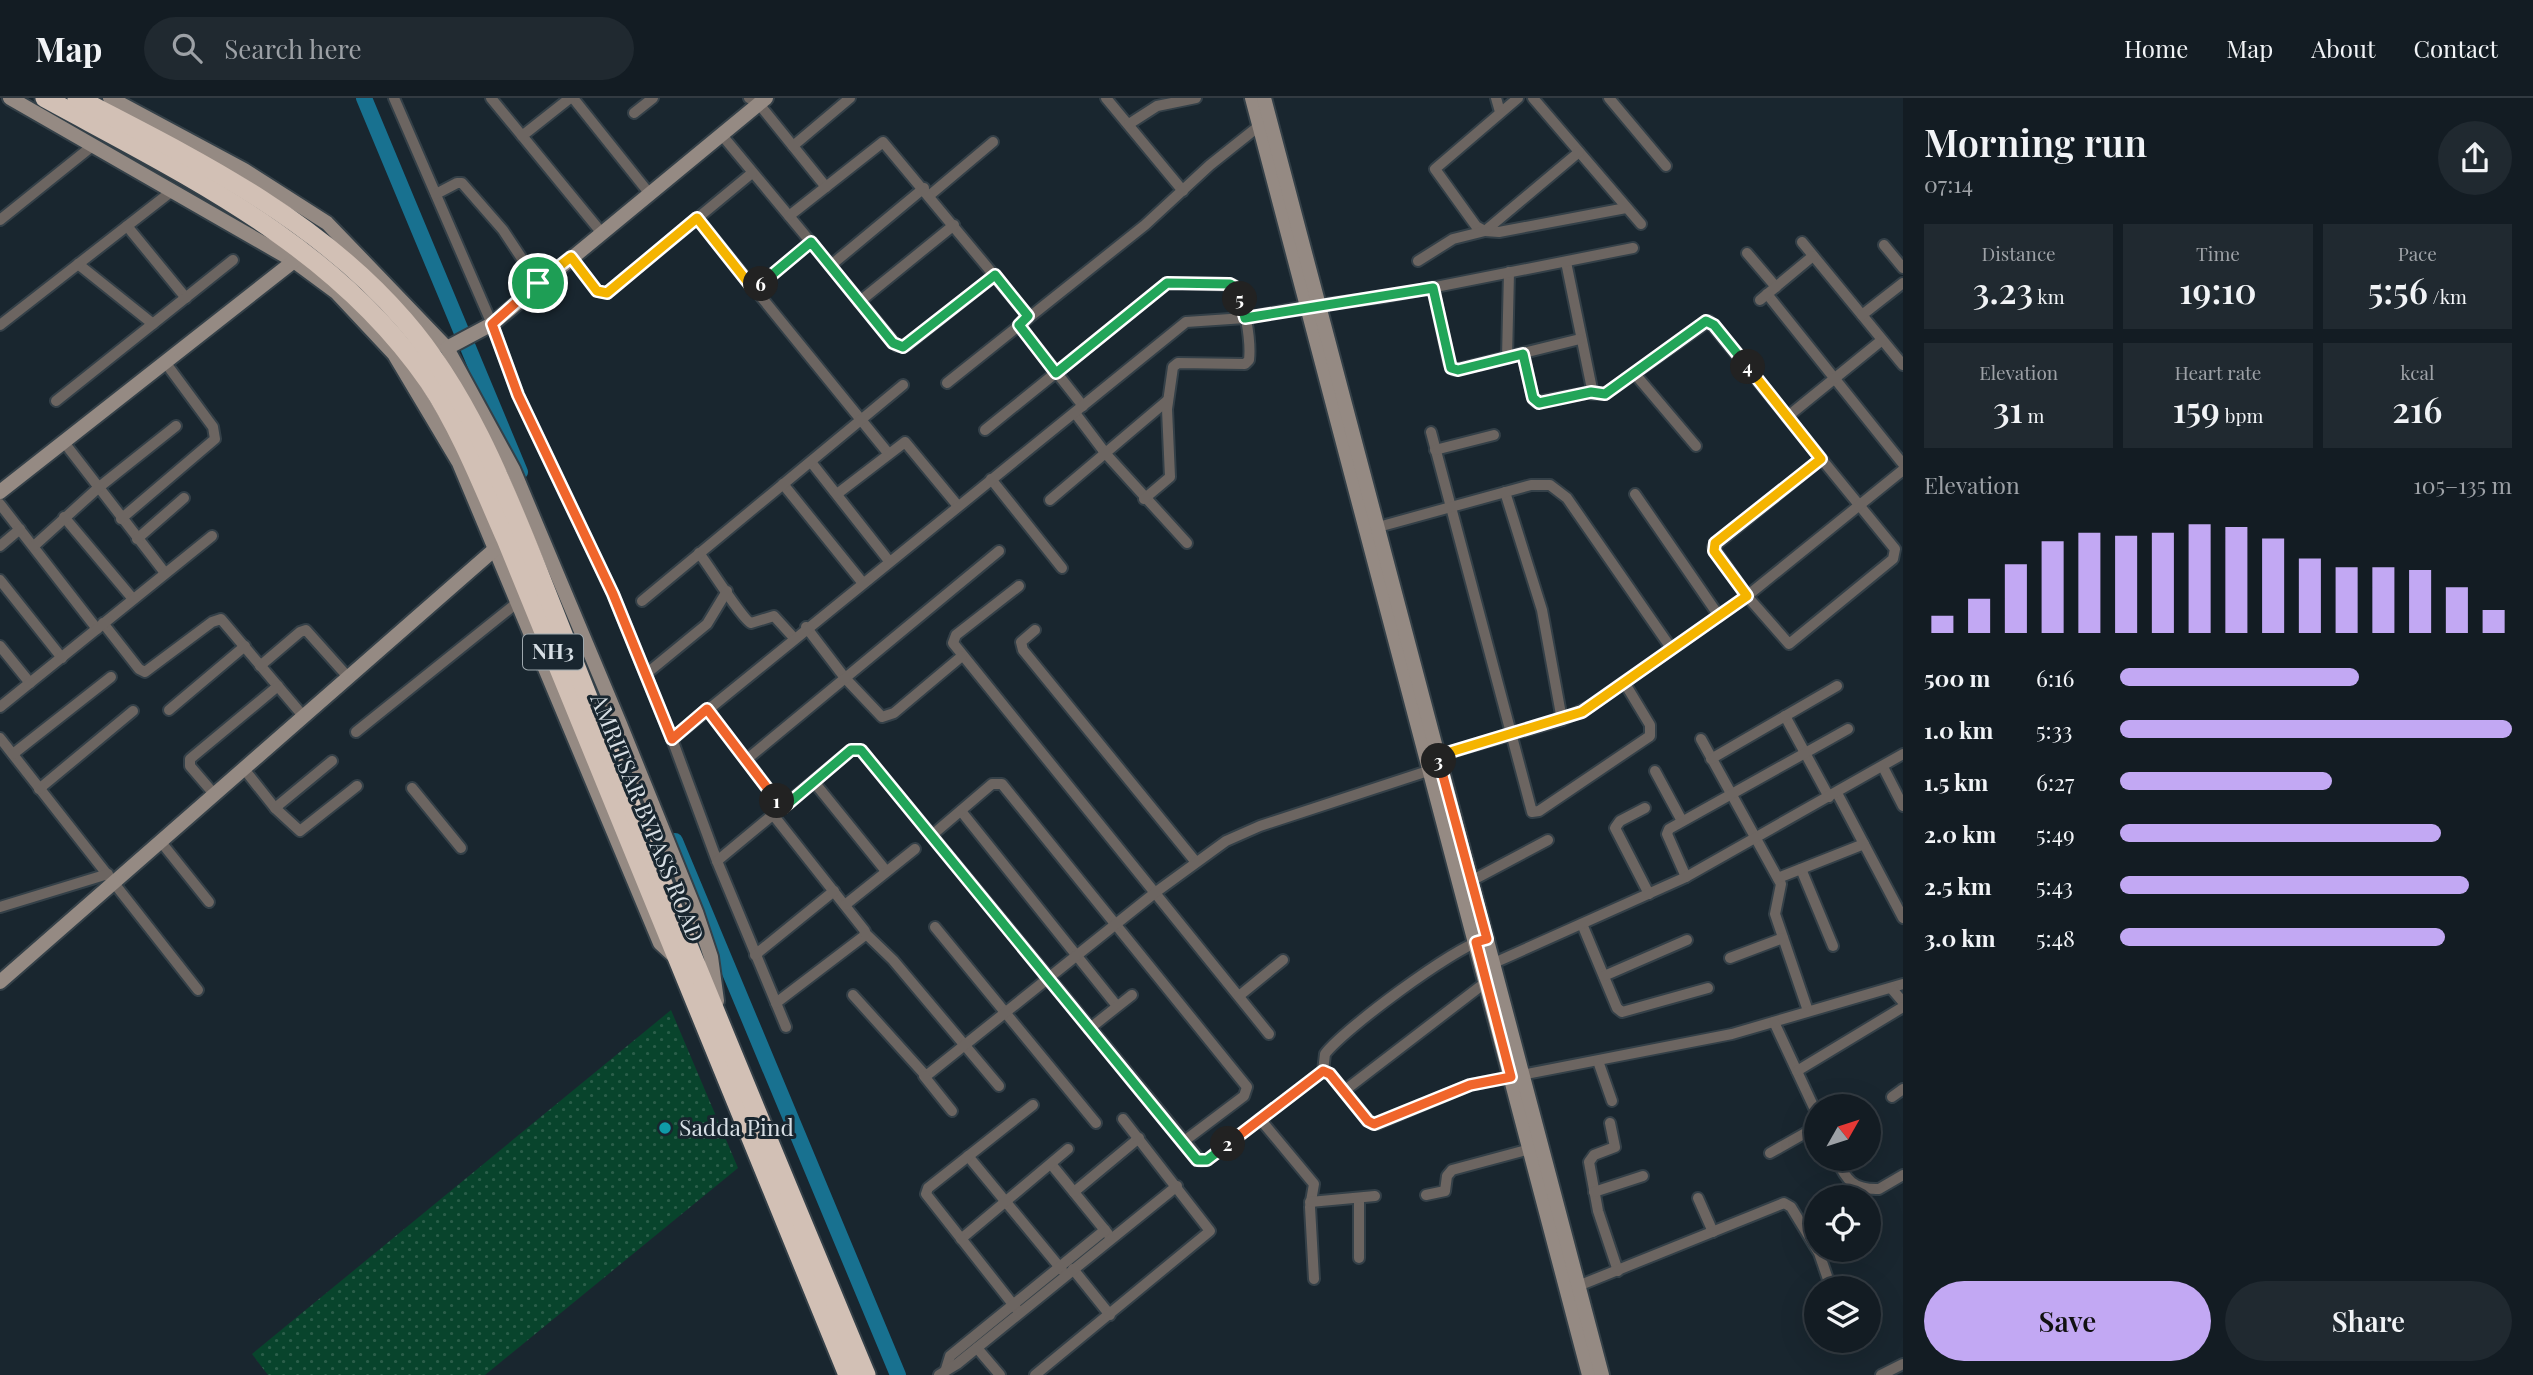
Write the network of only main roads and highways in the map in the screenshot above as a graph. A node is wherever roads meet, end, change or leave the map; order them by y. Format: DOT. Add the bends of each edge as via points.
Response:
graph roads {
  1 [pos="45,98"];
  2 [pos="77,98"];
  3 [pos="848,1375"];
  4 [pos="866,1375"];
  1 -- 3 [label="highway, AMRITSAR BYPASS ROAD / NH3" via="212,190 288,239 363,303 430,383 506,539"];
  2 -- 4 [label="highway, AMRITSAR BYPASS ROAD / NH3" via="208,168 306,229 369,282 436,362 461,403 514,514"];
}
